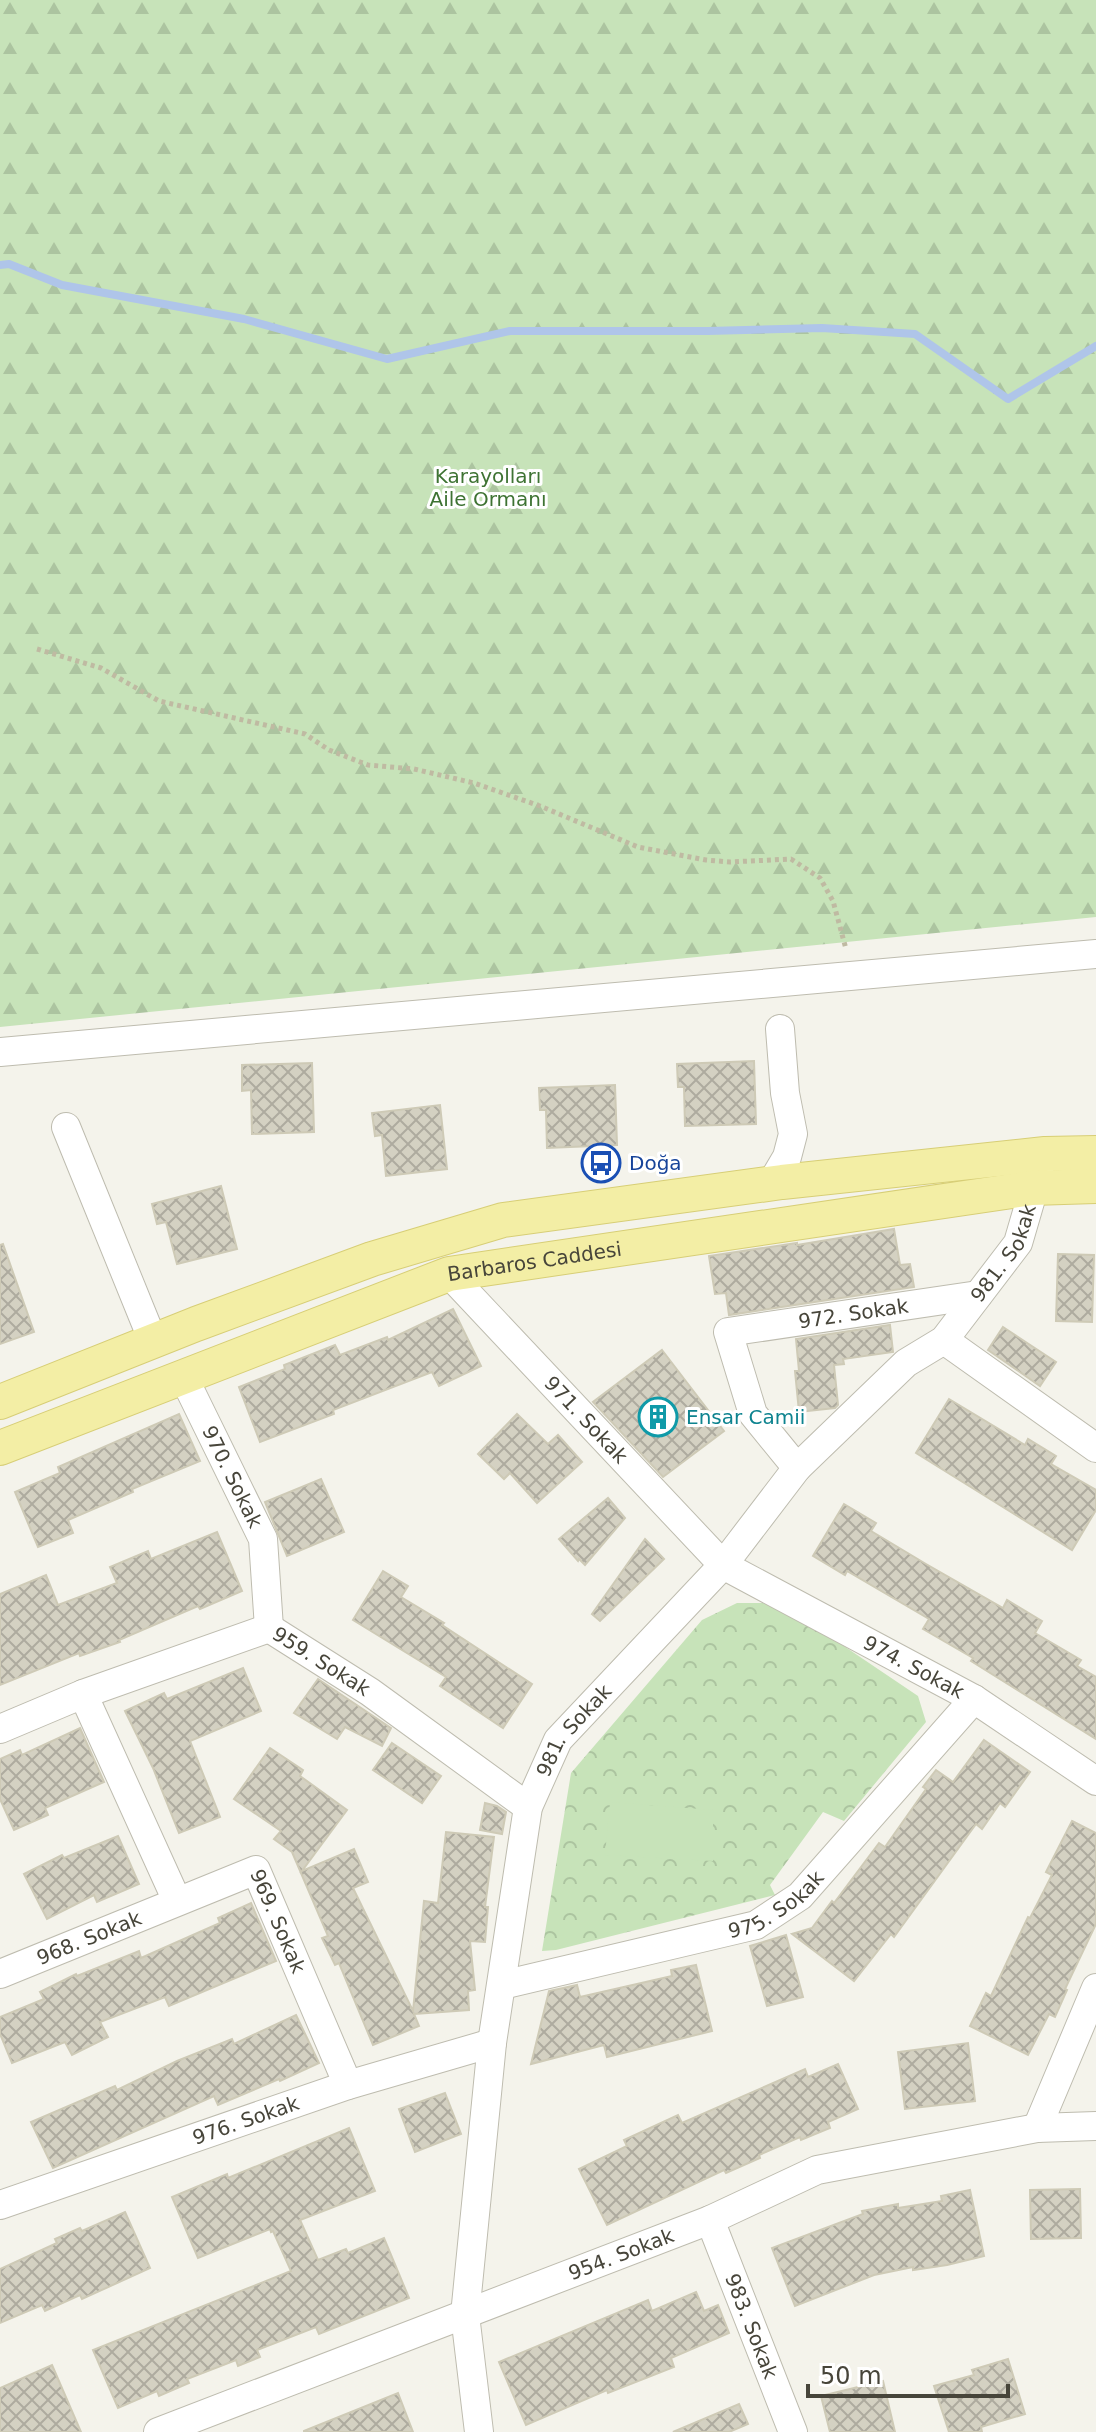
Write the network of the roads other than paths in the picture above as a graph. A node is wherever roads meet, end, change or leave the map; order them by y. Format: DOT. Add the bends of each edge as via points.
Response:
graph roads {
  1 [pos="1096,954"];
  2 [pos="780,1029"];
  3 [pos="0,1052"];
  4 [pos="66,1127"];
  5 [pos="1096,1153"];
  6 [pos="1045,1154"];
  7 [pos="771,1184"];
  8 [pos="1096,1186"];
  9 [pos="1032,1188"];
  10 [pos="449,1274"];
  11 [pos="978,1295"];
  12 [pos="944,1340"];
  13 [pos="153,1341"];
  14 [pos="184,1378"];
  15 [pos="0,1402"];
  16 [pos="0,1448"];
  17 [pos="1096,1448"];
  18 [pos="797,1468"];
  19 [pos="723,1565"];
  20 [pos="269,1628"];
  21 [pos="83,1694"];
  22 [pos="974,1699"];
  23 [pos="0,1729"];
  24 [pos="1096,1781"];
  25 [pos="528,1807"];
  26 [pos="177,1901"];
  27 [pos="0,1974"];
  28 [pos="502,1985"];
  29 [pos="1096,1988"];
  30 [pos="492,2043"];
  31 [pos="348,2085"];
  32 [pos="1096,2126"];
  33 [pos="1037,2128"];
  34 [pos="0,2205"];
  35 [pos="710,2220"];
  36 [pos="465,2315"];
  37 [pos="158,2432"];
  38 [pos="479,2432"];
  39 [pos="793,2432"];
  1 -- 3 [label="street"];
  2 -- 7 [label="street" via="793,1134"];
  4 -- 13 [label="street"];
  5 -- 6 [label="main road, Barbaros Caddesi"];
  6 -- 7 [label="main road, Barbaros Caddesi"];
  6 -- 9 [label="street, 981. Sokak"];
  7 -- 13 [label="main road, Barbaros Caddesi" via="503,1220 372,1259"];
  8 -- 9 [label="main road, Barbaros Caddesi"];
  9 -- 10 [label="main road, Barbaros Caddesi"];
  9 -- 11 [label="street, 981. Sokak" via="1018,1243"];
  10 -- 14 [label="main road, Barbaros Caddesi"];
  10 -- 19 [label="street, 971. Sokak"];
  11 -- 12 [label="street, 981. Sokak"];
  11 -- 18 [label="street, 972. Sokak" via="728,1332 753,1414"];
  12 -- 17 [label="street"];
  12 -- 18 [label="street, 981. Sokak" via="906,1363"];
  13 -- 15 [label="main road, Barbaros Caddesi"];
  14 -- 16 [label="main road, Barbaros Caddesi"];
  14 -- 20 [label="street, 970. Sokak" via="263,1539"];
  18 -- 19 [label="street, 981. Sokak"];
  19 -- 22 [label="street, 974. Sokak"];
  19 -- 25 [label="street, 981. Sokak" via="558,1740"];
  20 -- 21 [label="street, 959. Sokak"];
  20 -- 25 [label="street, 959. Sokak" via="370,1692"];
  21 -- 23 [label="street, 959. Sokak"];
  21 -- 26 [label="street"];
  22 -- 24 [label="street, 974. Sokak"];
  22 -- 28 [label="street, 975. Sokak" via="800,1896 756,1925"];
  25 -- 28 [label="street, 981. Sokak"];
  26 -- 27 [label="street, 968. Sokak"];
  26 -- 31 [label="street, 969. Sokak" via="256,1870"];
  28 -- 30 [label="street, 981. Sokak"];
  29 -- 33 [label="street"];
  30 -- 31 [label="street, 976. Sokak"];
  30 -- 36 [label="street, 981. Sokak"];
  31 -- 34 [label="street, 976. Sokak"];
  32 -- 33 [label="street, 954. Sokak"];
  33 -- 35 [label="street, 954. Sokak" via="817,2170"];
  35 -- 36 [label="street, 954. Sokak"];
  35 -- 39 [label="street, 983. Sokak"];
  36 -- 37 [label="street, 954. Sokak"];
  36 -- 38 [label="street, 981. Sokak"];
}
